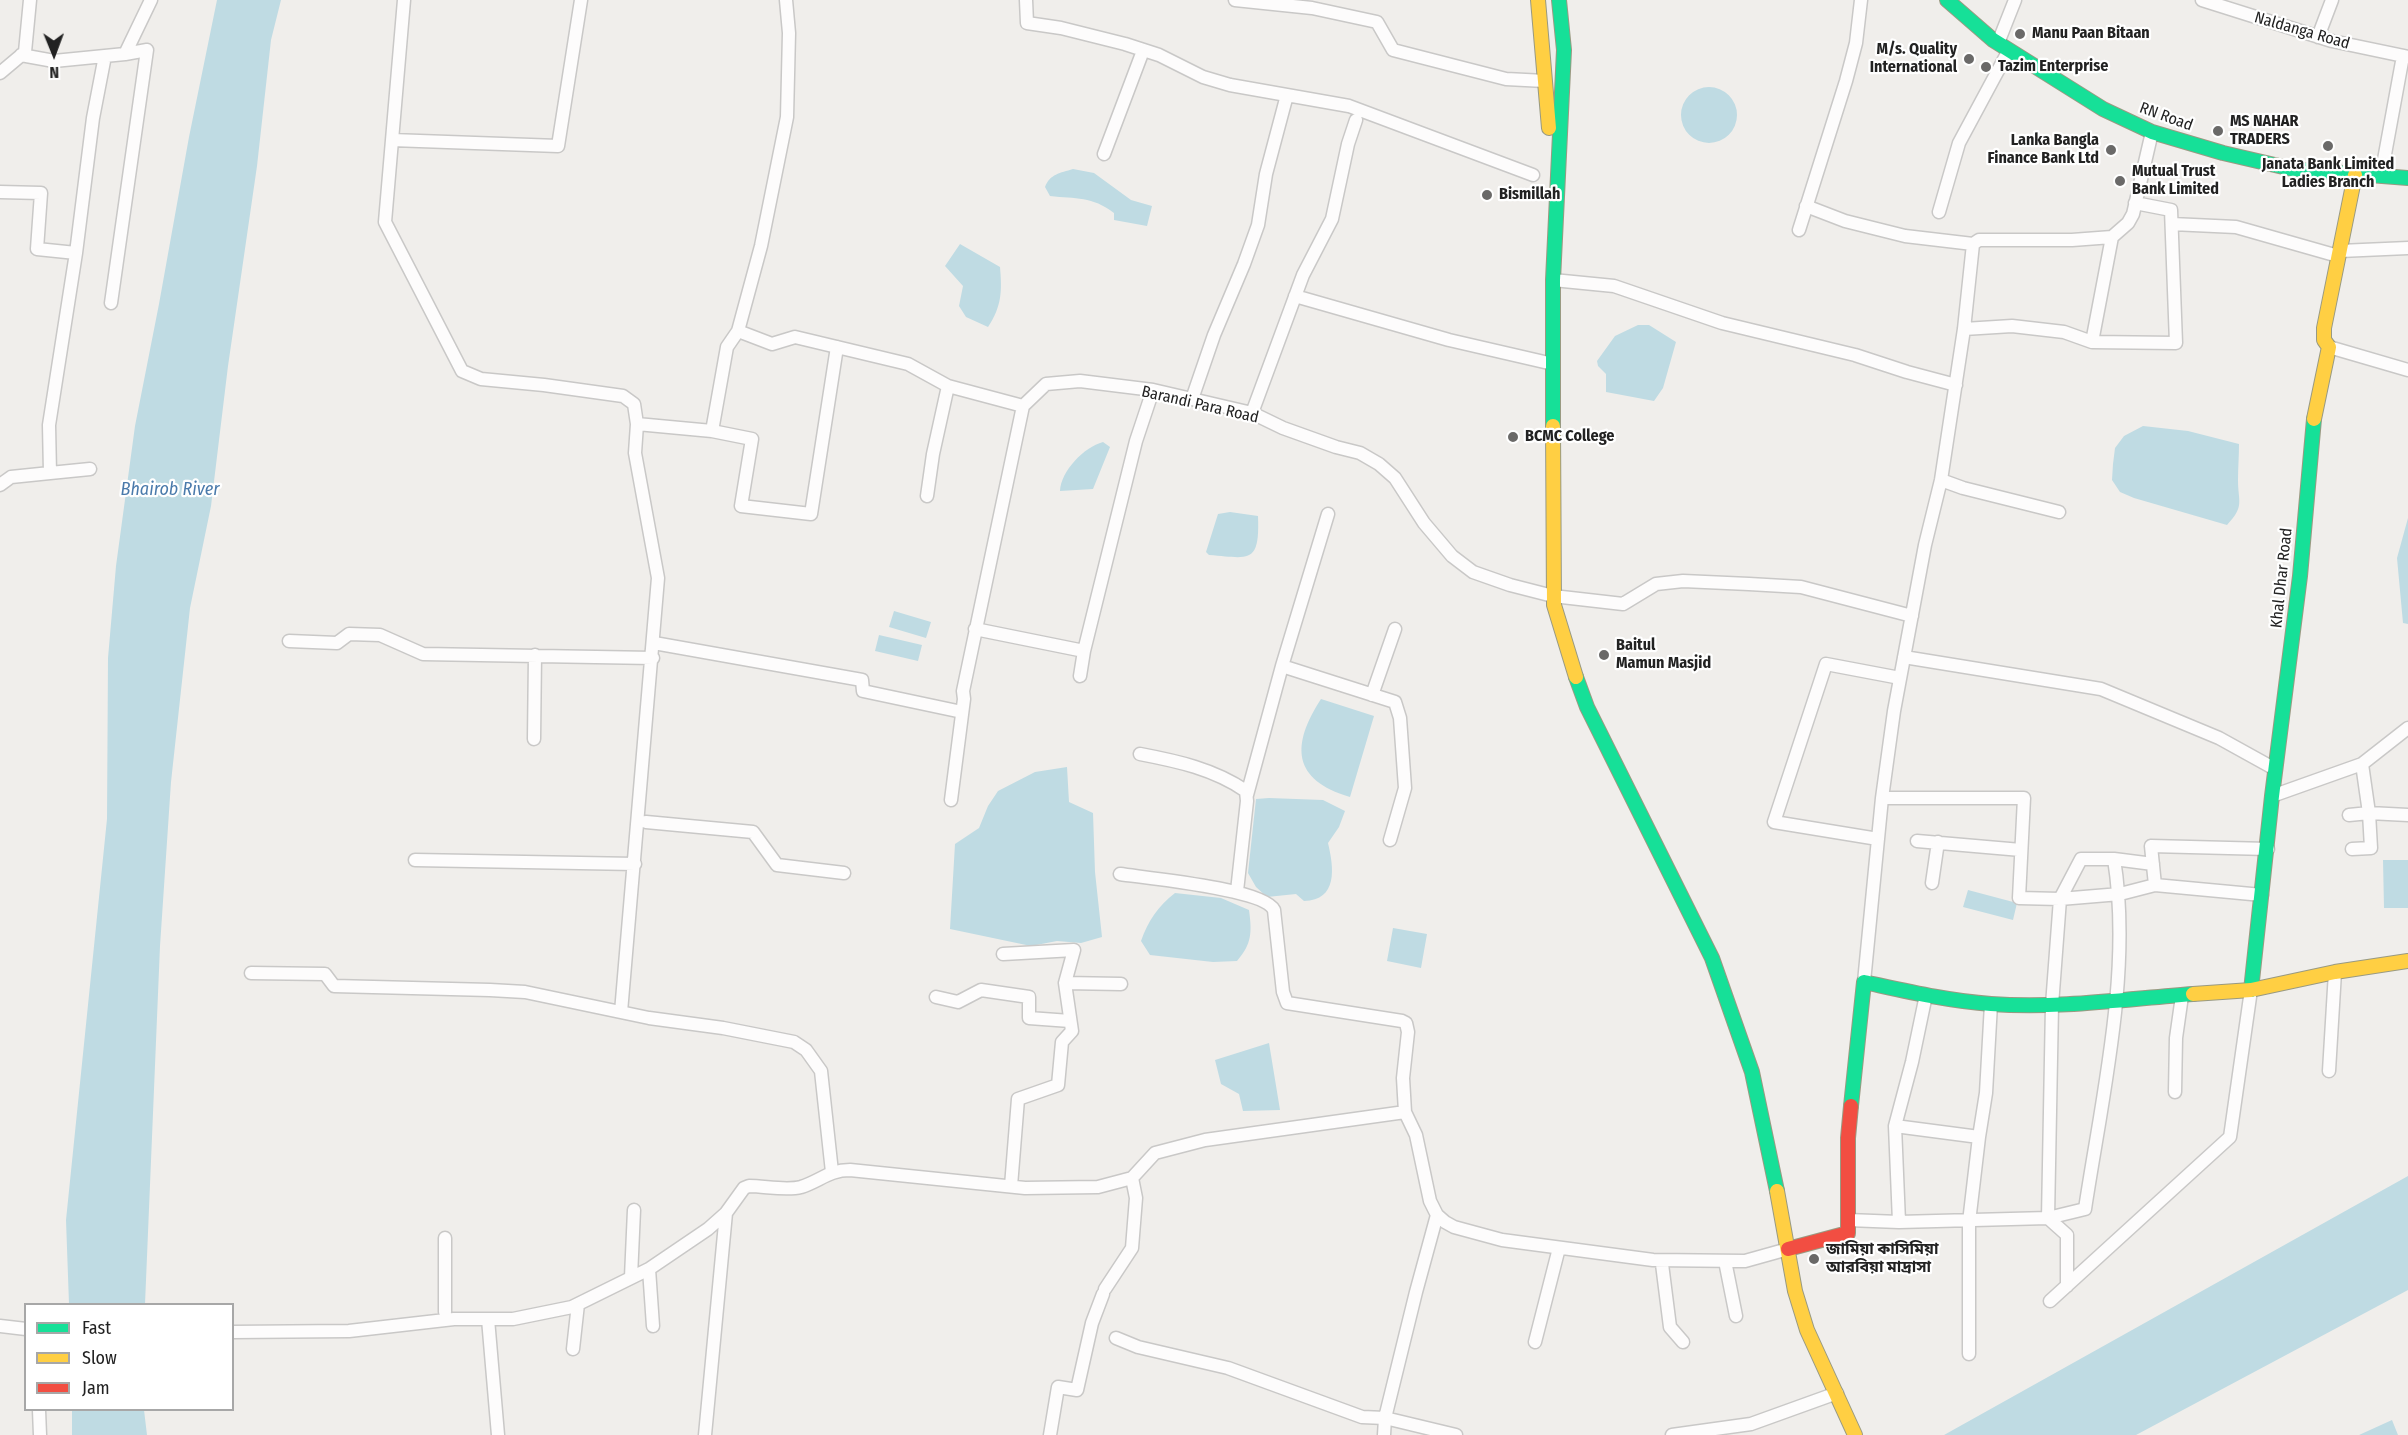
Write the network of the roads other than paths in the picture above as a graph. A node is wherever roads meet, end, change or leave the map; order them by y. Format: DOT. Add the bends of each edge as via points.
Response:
graph roads {
  1 [pos="30,0"];
  2 [pos="151,0"];
  3 [pos="404,0"];
  4 [pos="581,0"];
  5 [pos="786,0"];
  6 [pos="1026,0"];
  7 [pos="1235,0"];
  8 [pos="1538,0"];
  9 [pos="1559,0"];
  10 [pos="1861,0"];
  11 [pos="1947,0"];
  12 [pos="2015,0"];
  13 [pos="2332,0"];
  14 [pos="2207,1"];
  15 [pos="1257,2"];
  16 [pos="2318,37"];
  17 [pos="2003,46"];
  18 [pos="125,54"];
  19 [pos="21,56"];
  20 [pos="1141,56"];
  21 [pos="2406,57"];
  22 [pos="104,61"];
  23 [pos="0,73"];
  24 [pos="1545,81"];
  25 [pos="1287,95"];
  26 [pos="1356,120"];
  27 [pos="2152,132"];
  28 [pos="392,140"];
  29 [pos="1104,154"];
  30 [pos="1533,175"];
  31 [pos="2355,175"];
  32 [pos="2381,176"];
  33 [pos="2408,178"];
  34 [pos="0,192"];
  35 [pos="2135,203"];
  36 [pos="1806,206"];
  37 [pos="1939,212"];
  38 [pos="1555,213"];
  39 [pos="2172,224"];
  40 [pos="1799,230"];
  41 [pos="2112,237"];
  42 [pos="1973,244"];
  43 [pos="2408,249"];
  44 [pos="76,253"];
  45 [pos="2339,254"];
  46 [pos="1553,280"];
  47 [pos="1295,296"];
  48 [pos="111,303"];
  49 [pos="1964,329"];
  50 [pos="738,331"];
  51 [pos="2092,342"];
  52 [pos="837,347"];
  53 [pos="2330,347"];
  54 [pos="1553,364"];
  55 [pos="2408,370"];
  56 [pos="1956,385"];
  57 [pos="948,386"];
  58 [pos="1153,390"];
  59 [pos="1192,399"];
  60 [pos="1023,406"];
  61 [pos="1251,413"];
  62 [pos="637,424"];
  63 [pos="712,431"];
  64 [pos="90,469"];
  65 [pos="50,473"];
  66 [pos="1941,480"];
  67 [pos="0,485"];
  68 [pos="927,496"];
  69 [pos="2059,512"];
  70 [pos="1328,514"];
  71 [pos="1553,596"];
  72 [pos="1912,616"];
  73 [pos="975,629"];
  74 [pos="1395,629"];
  75 [pos="289,641"];
  76 [pos="654,643"];
  77 [pos="1084,651"];
  78 [pos="535,655"];
  79 [pos="1904,657"];
  80 [pos="653,658"];
  81 [pos="1282,666"];
  82 [pos="1080,676"];
  83 [pos="1900,678"];
  84 [pos="1372,695"];
  85 [pos="962,712"];
  86 [pos="2408,728"];
  87 [pos="534,739"];
  88 [pos="1140,754"];
  89 [pos="2362,764"];
  90 [pos="2275,769"];
  91 [pos="1247,795"];
  92 [pos="2272,796"];
  93 [pos="1882,798"];
  94 [pos="951,800"];
  95 [pos="2369,813"];
  96 [pos="2349,815"];
  97 [pos="2408,815"];
  98 [pos="646,822"];
  99 [pos="1878,839"];
  100 [pos="1390,840"];
  101 [pos="1917,841"];
  102 [pos="1938,842"];
  103 [pos="2268,849"];
  104 [pos="2352,849"];
  105 [pos="2021,850"];
  106 [pos="2114,859"];
  107 [pos="415,861"];
  108 [pos="634,864"];
  109 [pos="2153,864"];
  110 [pos="844,873"];
  111 [pos="1120,874"];
  112 [pos="1932,883"];
  113 [pos="2155,885"];
  114 [pos="1237,891"];
  115 [pos="2120,894"];
  116 [pos="2262,895"];
  117 [pos="2060,899"];
  118 [pos="1003,954"];
  119 [pos="2408,961"];
  120 [pos="2335,972"];
  121 [pos="251,973"];
  122 [pos="1864,982"];
  123 [pos="1065,983"];
  124 [pos="1121,984"];
  125 [pos="2251,994"];
  126 [pos="1926,995"];
  127 [pos="2182,996"];
  128 [pos="936,997"];
  129 [pos="2116,1001"];
  130 [pos="1991,1004"];
  131 [pos="2052,1005"];
  132 [pos="621,1012"];
  133 [pos="1070,1021"];
  134 [pos="2329,1071"];
  135 [pos="2175,1092"];
  136 [pos="1405,1112"];
  137 [pos="1895,1126"];
  138 [pos="1979,1137"];
  139 [pos="832,1172"];
  140 [pos="1132,1178"];
  141 [pos="1011,1186"];
  142 [pos="634,1210"];
  143 [pos="726,1213"];
  144 [pos="1437,1215"];
  145 [pos="2048,1218"];
  146 [pos="1848,1220"];
  147 [pos="1899,1222"];
  148 [pos="1969,1222"];
  149 [pos="446,1238"];
  150 [pos="1559,1248"];
  151 [pos="1788,1249"];
  152 [pos="1725,1260"];
  153 [pos="1662,1264"];
  154 [pos="649,1269"];
  155 [pos="632,1277"];
  156 [pos="2067,1286"];
  157 [pos="2050,1301"];
  158 [pos="578,1304"];
  159 [pos="445,1312"];
  160 [pos="1736,1316"];
  161 [pos="488,1319"];
  162 [pos="0,1326"];
  163 [pos="653,1326"];
  164 [pos="24,1329"];
  165 [pos="234,1332"];
  166 [pos="1116,1338"];
  167 [pos="1535,1342"];
  168 [pos="1683,1342"];
  169 [pos="573,1349"];
  170 [pos="1969,1354"];
  171 [pos="1837,1393"];
  172 [pos="39,1411"];
  173 [pos="1385,1418"];
  174 [pos="40,1435"];
  175 [pos="498,1435"];
  176 [pos="705,1435"];
  177 [pos="1050,1435"];
  178 [pos="1384,1435"];
  179 [pos="1454,1435"];
  180 [pos="1672,1435"];
  181 [pos="1855,1435"];
  1 -- 19 [label="street" via="27,43"];
  2 -- 18 [label="street"];
  3 -- 28 [label="street"];
  4 -- 28 [label="street" via="558,146"];
  5 -- 50 [label="street" via="787,117 761,246"];
  6 -- 25 [label="street" via="1027,23 1125,44 1203,77"];
  7 -- 15 [label="street"];
  8 -- 24 [label="main road"];
  9 -- 38 [label="main road" via="1564,50"];
  10 -- 36 [label="street" via="1846,81"];
  11 -- 17 [label="main road, RN Road"];
  12 -- 17 [label="street"];
  13 -- 16 [label="street"];
  14 -- 16 [label="street, Naldanga Road"];
  15 -- 24 [label="street" via="1312,8 1377,22 1394,50 1506,79"];
  16 -- 21 [label="street, Naldanga Road"];
  17 -- 27 [label="main road, RN Road" via="2103,109"];
  17 -- 37 [label="street" via="1959,143"];
  18 -- 19 [label="street" via="54,61"];
  18 -- 48 [label="street" via="147,50"];
  19 -- 23 [label="street"];
  20 -- 29 [label="street"];
  21 -- 32 [label="street, Naldanga Road"];
  22 -- 44 [label="street"];
  24 -- 38 [label="main road"];
  25 -- 30 [label="street" via="1349,106"];
  25 -- 59 [label="street" via="1266,174 1258,225"];
  26 -- 47 [label="street" via="1332,219"];
  27 -- 31 [label="main road, RN Road" via="2292,169"];
  27 -- 35 [label="street"];
  28 -- 62 [label="street" via="385,222 462,371 481,379 623,396 634,404"];
  31 -- 32 [label="main road, RN Road"];
  31 -- 45 [label="main road, Khal Dhar Road"];
  32 -- 33 [label="main road, RN Road"];
  34 -- 44 [label="street" via="41,193 37,249"];
  35 -- 39 [label="street" via="2171,210"];
  35 -- 41 [label="street" via="2128,223"];
  36 -- 40 [label="street"];
  36 -- 42 [label="street" via="1845,221 1905,236"];
  38 -- 46 [label="main road"];
  39 -- 45 [label="street" via="2236,227"];
  39 -- 51 [label="street" via="2176,343"];
  41 -- 42 [label="street" via="1979,240"];
  41 -- 51 [label="street"];
  42 -- 49 [label="street"];
  43 -- 45 [label="street"];
  44 -- 65 [label="street" via="49,425"];
  45 -- 53 [label="main road, Khal Dhar Road" via="2324,328 2324,340"];
  46 -- 54 [label="main road"];
  46 -- 56 [label="street" via="1614,286 1722,323 1855,355"];
  47 -- 54 [label="street" via="1449,340"];
  47 -- 61 [label="street"];
  49 -- 51 [label="street" via="2042,329"];
  49 -- 56 [label="street"];
  50 -- 52 [label="street" via="772,344 795,338"];
  50 -- 63 [label="street" via="727,347"];
  52 -- 57 [label="street" via="908,364"];
  52 -- 63 [label="street" via="811,514 741,506 752,440"];
  53 -- 55 [label="street"];
  53 -- 90 [label="main road, Khal Dhar Road" via="2314,420 2300,576"];
  54 -- 71 [label="main road"];
  56 -- 66 [label="street"];
  57 -- 60 [label="street"];
  57 -- 68 [label="street"];
  58 -- 59 [label="street, Barandi Para Road"];
  58 -- 60 [label="street, Barandi Para Road" via="1080,381 1046,384"];
  58 -- 77 [label="street" via="1136,441"];
  59 -- 61 [label="street, Barandi Para Road"];
  60 -- 73 [label="street"];
  61 -- 71 [label="street, Barandi Para Road" via="1283,428 1360,453 1379,464 1395,478 1424,523 1452,556 1473,572"];
  62 -- 63 [label="street"];
  62 -- 76 [label="street" via="635,453 658,579"];
  64 -- 65 [label="street"];
  65 -- 67 [label="street" via="11,477"];
  66 -- 69 [label="street"];
  66 -- 72 [label="street"];
  70 -- 81 [label="street"];
  71 -- 72 [label="street, Barandi Para Road" via="1623,604 1656,584 1749,584 1801,588"];
  71 -- 151 [label="main road" via="1587,707 1712,958 1752,1072"];
  72 -- 79 [label="street"];
  73 -- 77 [label="street"];
  73 -- 85 [label="street"];
  74 -- 84 [label="street"];
  75 -- 78 [label="street" via="336,643 349,634 366,633 389,637 423,654"];
  76 -- 80 [label="street"];
  76 -- 85 [label="street" via="862,680 863,691"];
  77 -- 82 [label="street"];
  78 -- 80 [label="street"];
  78 -- 87 [label="street"];
  79 -- 83 [label="street"];
  79 -- 90 [label="street" via="2101,689 2219,738"];
  80 -- 108 [label="street"];
  81 -- 84 [label="street"];
  81 -- 91 [label="street"];
  83 -- 93 [label="street"];
  83 -- 99 [label="street" via="1826,664 1774,822"];
  84 -- 100 [label="street" via="1395,702 1400,718 1405,788"];
  85 -- 94 [label="street"];
  86 -- 89 [label="street"];
  88 -- 91 [label="street" via="1211,772 1244,789"];
  89 -- 92 [label="street"];
  89 -- 95 [label="street"];
  90 -- 92 [label="main road, Khal Dhar Road"];
  91 -- 114 [label="street"];
  92 -- 103 [label="main road, Khal Dhar Road"];
  93 -- 99 [label="street"];
  93 -- 105 [label="street" via="2024,798"];
  95 -- 96 [label="street"];
  95 -- 97 [label="street"];
  95 -- 104 [label="street" via="2371,848"];
  98 -- 110 [label="street" via="753,832 777,865"];
  99 -- 122 [label="street"];
  101 -- 102 [label="street"];
  102 -- 105 [label="street"];
  102 -- 112 [label="street"];
  103 -- 109 [label="street" via="2151,846"];
  103 -- 116 [label="main road, Khal Dhar Road"];
  105 -- 117 [label="street" via="2019,898"];
  106 -- 109 [label="street"];
  106 -- 115 [label="street"];
  106 -- 117 [label="street" via="2081,859"];
  107 -- 108 [label="street"];
  108 -- 132 [label="street"];
  109 -- 113 [label="street"];
  111 -- 114 [label="street"];
  113 -- 115 [label="street"];
  113 -- 116 [label="street"];
  114 -- 136 [label="street" via="1273,906 1287,1003 1406,1023"];
  115 -- 117 [label="street"];
  115 -- 129 [label="street"];
  116 -- 125 [label="main road, Khal Dhar Road"];
  117 -- 131 [label="street"];
  118 -- 123 [label="street" via="1074,950"];
  119 -- 120 [label="main road"];
  120 -- 125 [label="main road"];
  120 -- 134 [label="street"];
  121 -- 132 [label="street" via="325,974 334,986 525,992"];
  122 -- 126 [label="main road"];
  122 -- 146 [label="main road" via="1848,1138"];
  123 -- 124 [label="street"];
  123 -- 133 [label="street"];
  125 -- 127 [label="main road"];
  125 -- 156 [label="street" via="2230,1137"];
  126 -- 130 [label="main road"];
  126 -- 137 [label="street"];
  127 -- 129 [label="main road"];
  127 -- 135 [label="street"];
  128 -- 133 [label="street" via="958,1002 981,990 1029,997 1029,1018"];
  129 -- 131 [label="main road"];
  129 -- 145 [label="street" via="2085,1209"];
  130 -- 131 [label="main road"];
  130 -- 138 [label="street" via="1986,1093"];
  131 -- 145 [label="street"];
  132 -- 139 [label="street" via="800,1045 822,1077"];
  133 -- 141 [label="street" via="1072,1031 1062,1042 1058,1085 1018,1099"];
  136 -- 140 [label="street" via="1205,1140 1155,1154"];
  136 -- 144 [label="street" via="1416,1135 1430,1201"];
  137 -- 138 [label="street"];
  137 -- 147 [label="street"];
  138 -- 148 [label="street"];
  139 -- 141 [label="street" via="850,1170"];
  139 -- 143 [label="street" via="795,1188 746,1186"];
  140 -- 141 [label="street" via="1098,1186"];
  140 -- 177 [label="street" via="1136,1198 1132,1248 1104,1291 1092,1323 1077,1390 1058,1387"];
  142 -- 155 [label="street"];
  143 -- 154 [label="street"];
  143 -- 176 [label="street"];
  144 -- 150 [label="street" via="1454,1227 1502,1240"];
  144 -- 173 [label="street"];
  145 -- 148 [label="street"];
  145 -- 156 [label="street" via="2067,1234"];
  146 -- 147 [label="street"];
  146 -- 151 [label="main road" via="1846,1235"];
  147 -- 148 [label="street"];
  148 -- 170 [label="street"];
  149 -- 159 [label="street"];
  150 -- 152 [label="street" via="1653,1260"];
  150 -- 167 [label="street"];
  151 -- 152 [label="street" via="1745,1261"];
  151 -- 171 [label="main road" via="1807,1330"];
  152 -- 160 [label="street"];
  153 -- 168 [label="street" via="1670,1328"];
  154 -- 155 [label="street"];
  154 -- 163 [label="street"];
  155 -- 158 [label="street"];
  156 -- 157 [label="street"];
  158 -- 161 [label="street" via="513,1319"];
  158 -- 169 [label="street"];
  161 -- 165 [label="street" via="349,1331"];
  161 -- 175 [label="street"];
  162 -- 164 [label="street"];
  166 -- 173 [label="street" via="1138,1347 1228,1368 1362,1417"];
  171 -- 180 [label="street" via="1751,1424"];
  171 -- 181 [label="main road"];
  172 -- 174 [label="street"];
  173 -- 178 [label="street"];
  173 -- 179 [label="street"];
}
